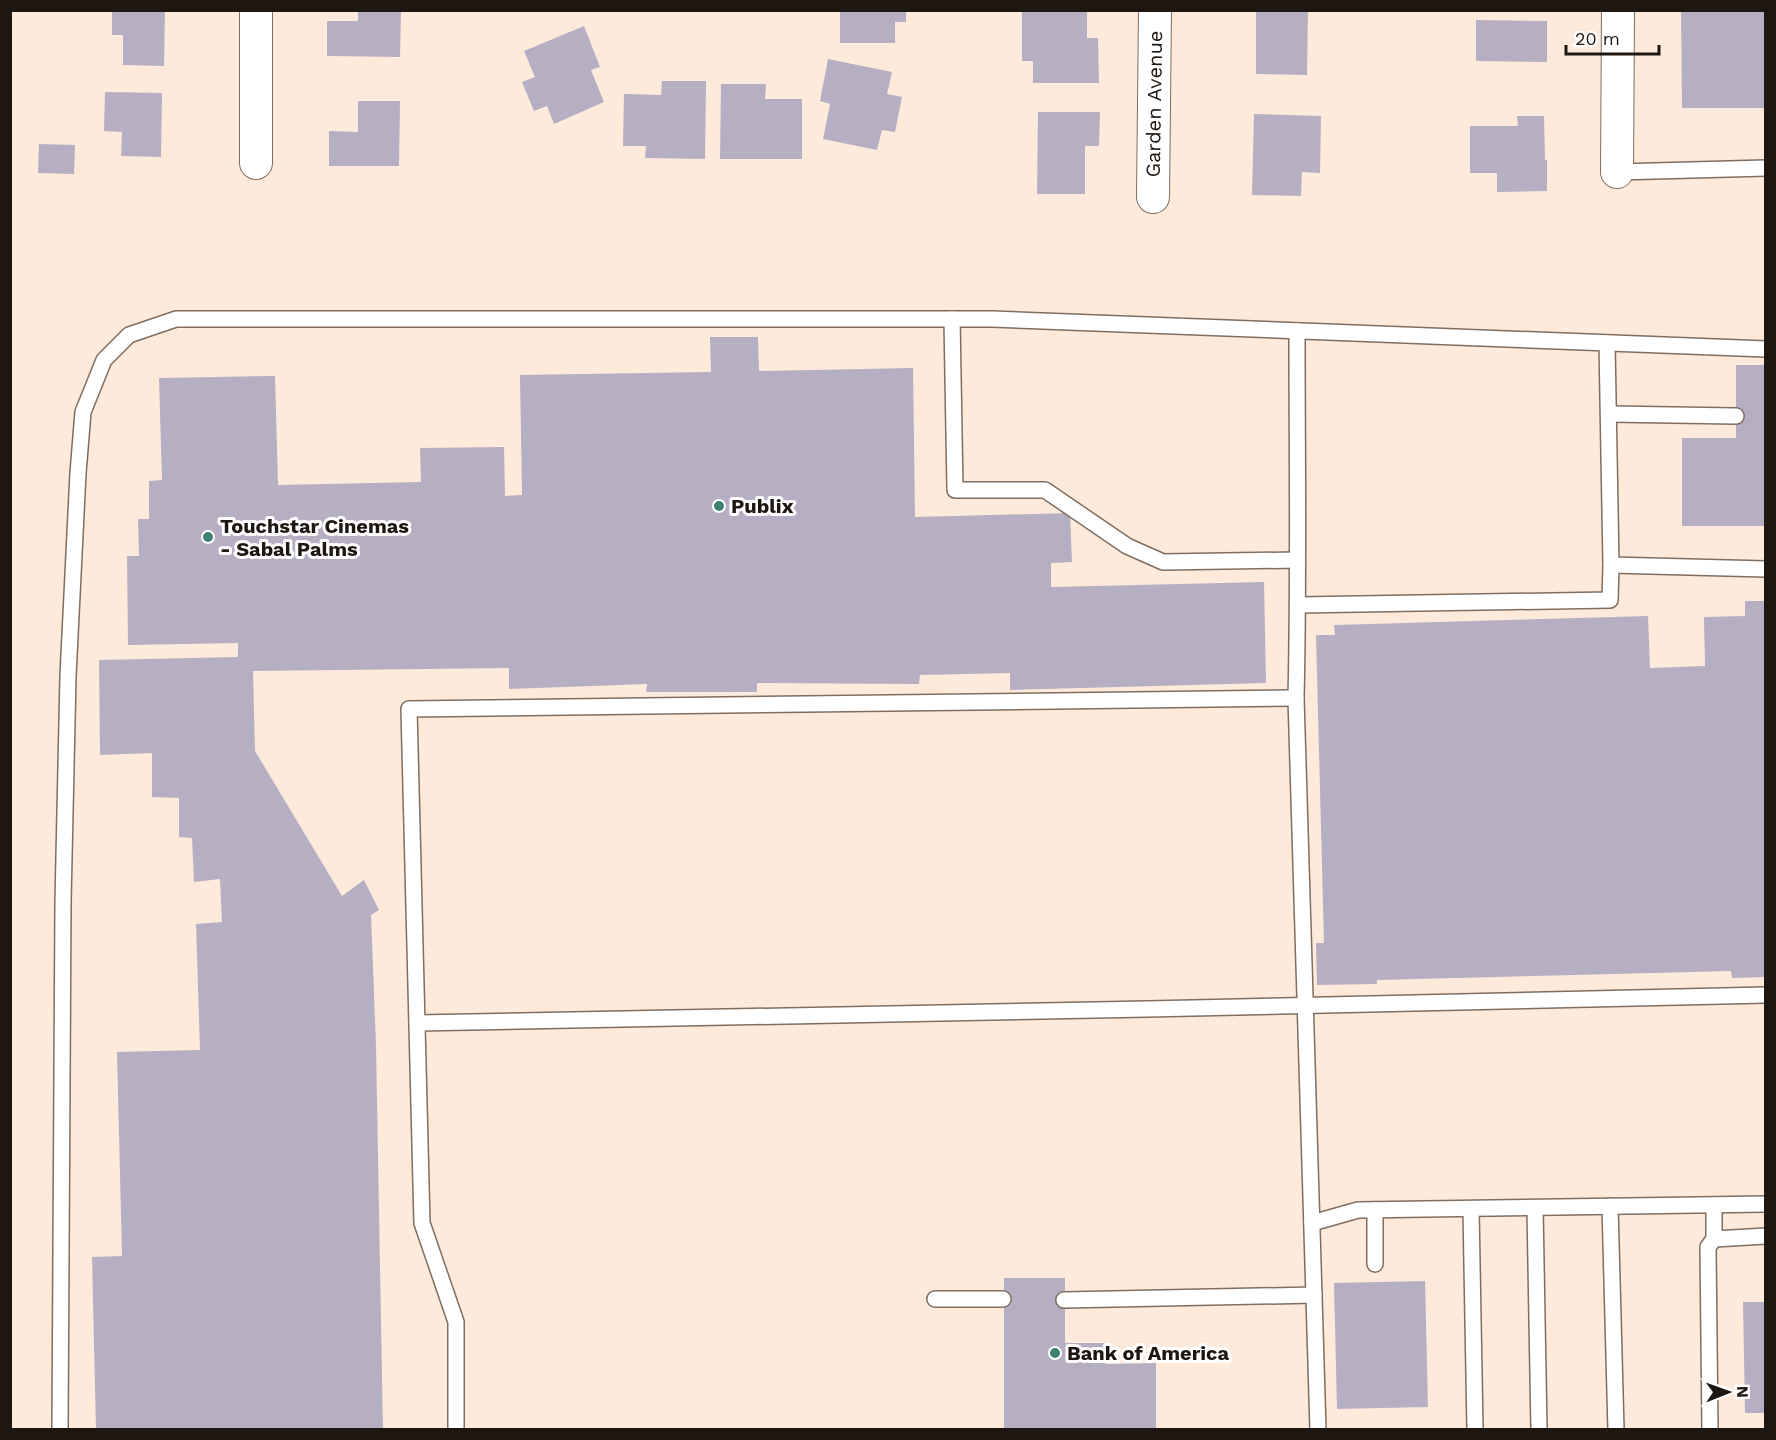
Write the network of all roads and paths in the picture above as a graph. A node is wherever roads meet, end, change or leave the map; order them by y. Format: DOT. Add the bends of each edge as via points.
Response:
graph roads {
  1 [pos="256,10"];
  2 [pos="1155,10"];
  3 [pos="1618,10"];
  4 [pos="256,164"];
  5 [pos="1766,168"];
  6 [pos="1617,172"];
  7 [pos="1153,197"];
  8 [pos="952,319"];
  9 [pos="1297,331"];
  10 [pos="1607,343"];
  11 [pos="1766,349"];
  12 [pos="1609,414"];
  13 [pos="1736,416"];
  14 [pos="1297,560"];
  15 [pos="1611,565"];
  16 [pos="1766,568"];
  17 [pos="1298,605"];
  18 [pos="1296,698"];
  19 [pos="1766,995"];
  20 [pos="1305,1005"];
  21 [pos="417,1023"];
  22 [pos="1766,1204"];
  23 [pos="1714,1205"];
  24 [pos="1610,1206"];
  25 [pos="1536,1208"];
  26 [pos="1471,1209"];
  27 [pos="1375,1210"];
  28 [pos="1312,1222"];
  29 [pos="1766,1236"];
  30 [pos="1714,1239"];
  31 [pos="1375,1264"];
  32 [pos="1314,1295"];
  33 [pos="935,1299"];
  34 [pos="1003,1299"];
  35 [pos="1064,1300"];
  36 [pos="60,1430"];
  37 [pos="456,1430"];
  38 [pos="1318,1430"];
  39 [pos="1475,1430"];
  40 [pos="1539,1430"];
  41 [pos="1616,1430"];
  42 [pos="1710,1430"];
  1 -- 4 [label="street"];
  2 -- 7 [label="street, Garden Avenue"];
  3 -- 6 [label="street"];
  5 -- 6 [label="lane"];
  8 -- 9 [label="lane"];
  8 -- 14 [label="lane" via="955,490 1045,490 1127,546 1163,562"];
  8 -- 36 [label="lane" via="176,319 129,336 104,360 83,412 68,676"];
  9 -- 10 [label="lane"];
  9 -- 14 [label="lane"];
  10 -- 11 [label="lane"];
  10 -- 12 [label="lane"];
  12 -- 13 [label="lane"];
  12 -- 15 [label="lane"];
  14 -- 17 [label="lane"];
  15 -- 16 [label="lane"];
  15 -- 17 [label="lane" via="1610,600"];
  17 -- 18 [label="lane"];
  18 -- 20 [label="lane"];
  18 -- 21 [label="lane" via="409,709"];
  19 -- 20 [label="lane"];
  20 -- 21 [label="lane"];
  20 -- 28 [label="lane"];
  21 -- 37 [label="lane" via="422,1223 456,1322"];
  22 -- 23 [label="lane"];
  23 -- 24 [label="lane"];
  23 -- 30 [label="lane"];
  24 -- 25 [label="lane"];
  24 -- 41 [label="lane"];
  25 -- 26 [label="lane"];
  25 -- 40 [label="lane"];
  26 -- 27 [label="lane"];
  26 -- 39 [label="lane"];
  27 -- 28 [label="lane" via="1358,1210"];
  27 -- 31 [label="lane"];
  28 -- 32 [label="lane"];
  29 -- 30 [label="lane"];
  30 -- 42 [label="lane" via="1708,1247"];
  32 -- 35 [label="lane"];
  32 -- 38 [label="lane"];
  33 -- 34 [label="lane"];
}
